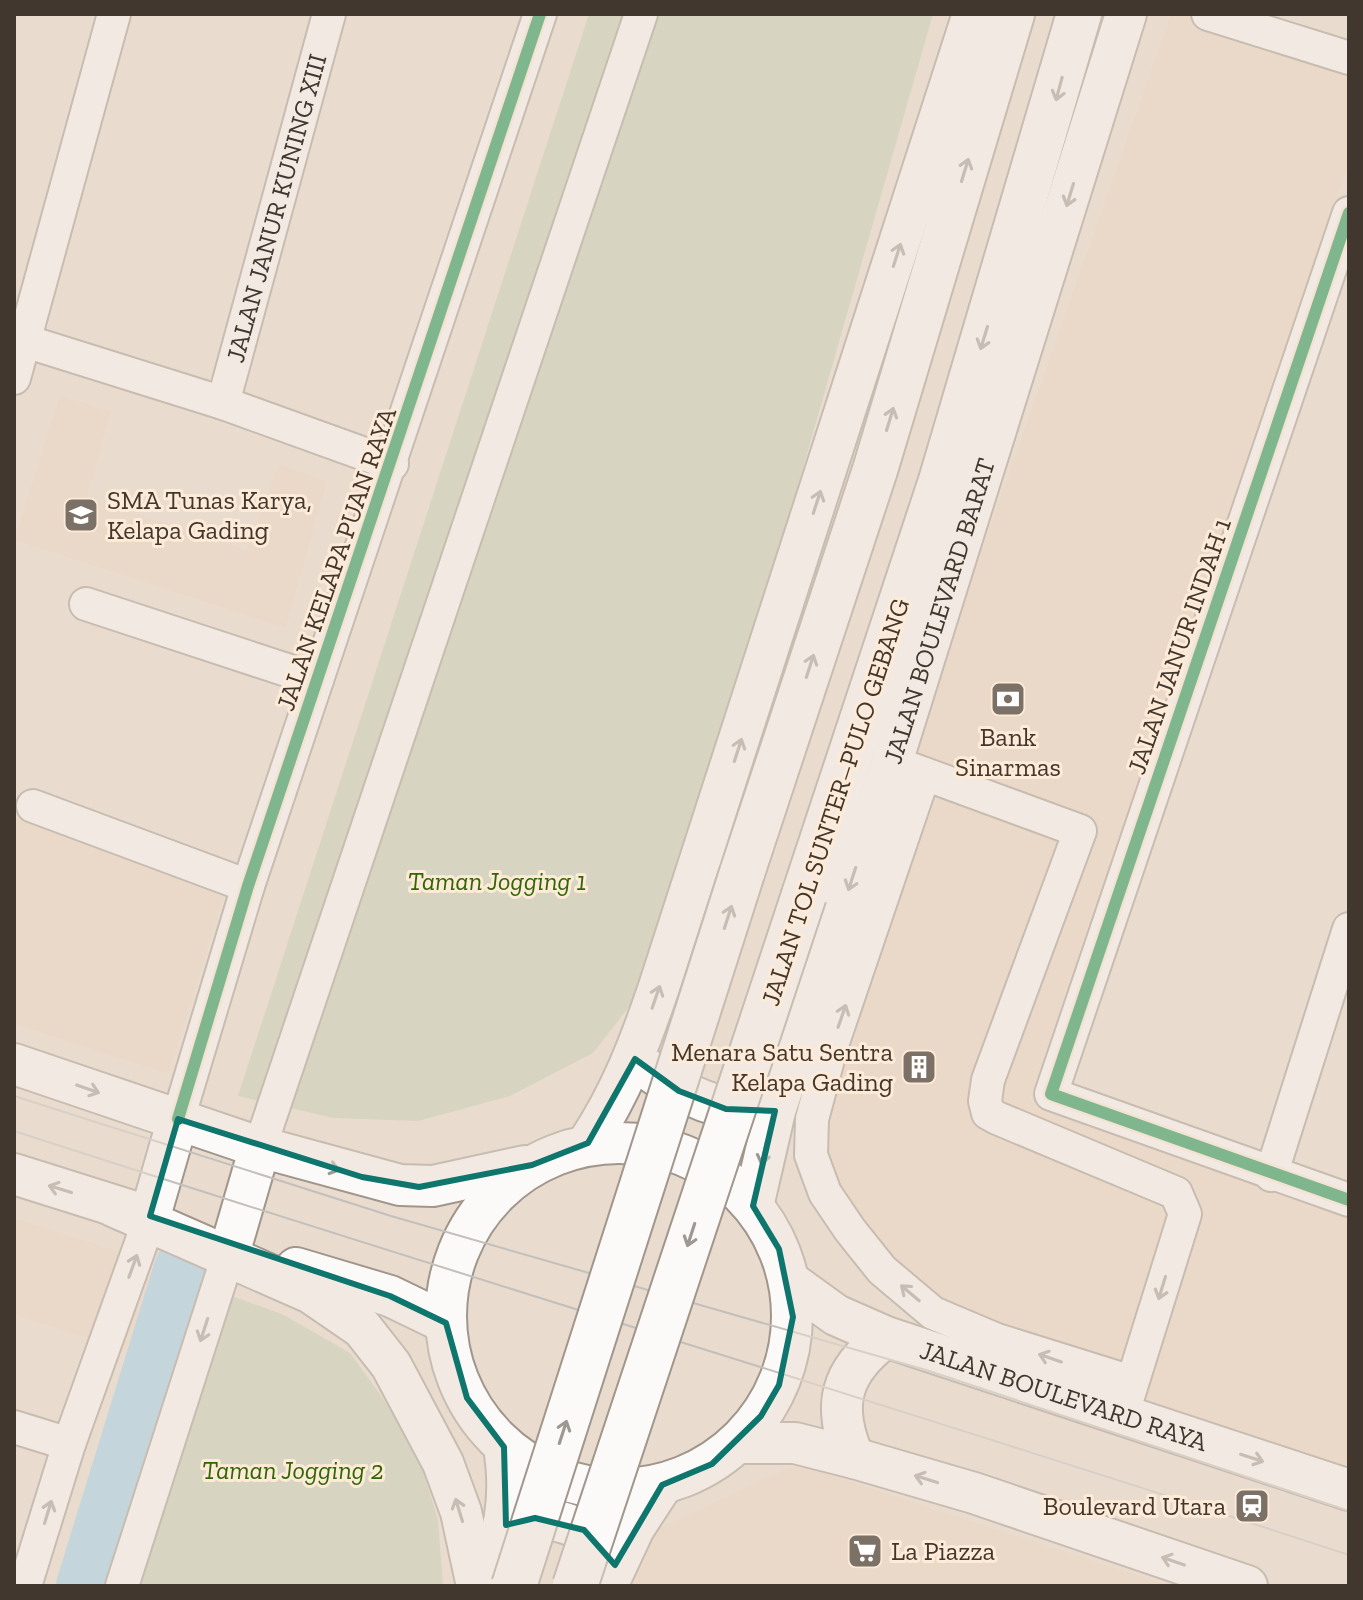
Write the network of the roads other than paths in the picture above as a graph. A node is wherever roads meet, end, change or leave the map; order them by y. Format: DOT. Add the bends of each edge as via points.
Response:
graph roads {
  1 [pos="114,14"];
  2 [pos="329,14"];
  3 [pos="540,14"];
  4 [pos="641,14"];
  5 [pos="973,14"];
  6 [pos="1012,14"];
  7 [pos="1079,14"];
  8 [pos="1126,14"];
  9 [pos="1208,14"];
  10 [pos="1349,58"];
  11 [pos="1349,213"];
  12 [pos="1339,273"];
  13 [pos="25,341"];
  14 [pos="14,378"];
  15 [pos="223,403"];
  16 [pos="392,464"];
  17 [pos="86,604"];
  18 [pos="317,680"];
  19 [pos="908,768"];
  20 [pos="33,806"];
  21 [pos="248,886"];
  22 [pos="1349,929"];
  23 [pos="635,1059"];
  24 [pos="14,1064"];
  25 [pos="775,1111"];
  26 [pos="180,1120"];
  27 [pos="588,1143"];
  28 [pos="257,1146"];
  29 [pos="532,1165"];
  30 [pos="14,1174"];
  31 [pos="1271,1175"];
  32 [pos="1349,1200"];
  33 [pos="753,1206"];
  34 [pos="143,1216"];
  35 [pos="226,1249"];
  36 [pos="789,1281"];
  37 [pos="446,1323"];
  38 [pos="886,1337"];
  39 [pos="1119,1415"];
  40 [pos="14,1427"];
  41 [pos="739,1443"];
  42 [pos="69,1444"];
  43 [pos="504,1447"];
  44 [pos="854,1458"];
  45 [pos="662,1485"];
  46 [pos="1349,1490"];
  47 [pos="506,1525"];
  48 [pos="611,1576"];
  49 [pos="25,1586"];
  50 [pos="122,1586"];
  51 [pos="477,1586"];
  52 [pos="485,1586"];
  53 [pos="514,1586"];
  54 [pos="575,1586"];
  55 [pos="1247,1586"];
  1 -- 13 [label="street"];
  2 -- 15 [label="street, JALAN JANUR KUNING XIII"];
  3 -- 16 [label="street, JALAN KELAPA PUAN RAYA"];
  4 -- 28 [label="street"];
  23 -- 5 [label="main road, one-way"];
  53 -- 6 [label="highway, one-way, bridge" via="875,470"];
  7 -- 54 [label="highway, JALAN TOL SUNTER–PULO GEBANG, one-way, bridge" via="941,481"];
  8 -- 19 [label="main road, JALAN BOULEVARD BARAT, one-way"];
  9 -- 10 [label="street"];
  11 -- 12 [label="street, JALAN JANUR INDAH 1"];
  12 -- 31 [label="street, JALAN JANUR INDAH 1" via="1051,1094"];
  13 -- 14 [label="street"];
  13 -- 15 [label="street"];
  15 -- 16 [label="street"];
  16 -- 18 [label="street, JALAN KELAPA PUAN RAYA"];
  17 -- 18 [label="street"];
  18 -- 21 [label="street, JALAN KELAPA PUAN RAYA"];
  19 -- 25 [label="main road, JALAN BOULEVARD BARAT, one-way"];
  39 -- 19 [label="street, one-way" via="1125,1380 933,1313 882,1270 825,1193 811,1155 812,1119"];
  19 -- 39 [label="street, one-way" via="1080,831 988,1080 985,1101 988,1113 1176,1193 1185,1214"];
  20 -- 21 [label="street"];
  21 -- 26 [label="street, JALAN KELAPA PUAN RAYA"];
  22 -- 31 [label="street"];
  23 -- 25 [label="main road" via="679,1091 726,1109"];
  23 -- 27 [label="main road"];
  24 -- 26 [label="main road, one-way"];
  25 -- 33 [label="main road, JALAN BOULEVARD BARAT, one-way"];
  26 -- 28 [label="main road"];
  26 -- 34 [label="main road"];
  27 -- 29 [label="main road"];
  27 -- 33 [label="main road" via="615,1140 678,1152 713,1169"];
  28 -- 29 [label="main road, one-way" via="362,1177 419,1187"];
  28 -- 35 [label="main road"];
  29 -- 37 [label="main road" via="495,1194 467,1232 450,1276"];
  34 -- 30 [label="main road, one-way"];
  31 -- 32 [label="street"];
  33 -- 36 [label="main road" via="779,1249"];
  34 -- 35 [label="main road"];
  42 -- 34 [label="street, one-way"];
  35 -- 37 [label="main road" via="390,1296"];
  35 -- 50 [label="street, one-way"];
  51 -- 35 [label="main road, one-way" via="461,1512 443,1463 391,1365 362,1328 339,1311"];
  36 -- 38 [label="main road, JALAN BOULEVARD RAYA" via="836,1315"];
  36 -- 41 [label="main road" via="793,1317 782,1374 761,1416"];
  37 -- 43 [label="main road" via="452,1362 467,1398"];
  38 -- 39 [label="main road, JALAN BOULEVARD RAYA"];
  38 -- 44 [label="main road" via="864,1353 848,1377 841,1404 843,1432"];
  39 -- 46 [label="main road, JALAN BOULEVARD RAYA, one-way"];
  40 -- 42 [label="street"];
  41 -- 44 [label="main road" via="795,1443"];
  41 -- 45 [label="main road" via="712,1464"];
  49 -- 42 [label="street, one-way"];
  43 -- 45 [label="main road" via="547,1474 580,1485 614,1490"];
  43 -- 47 [label="main road" via="510,1485"];
  55 -- 44 [label="main road, one-way"];
  45 -- 48 [label="main road"];
  47 -- 48 [label="main road" via="535,1518 566,1522 591,1535"];
  47 -- 52 [label="main road"];
}
